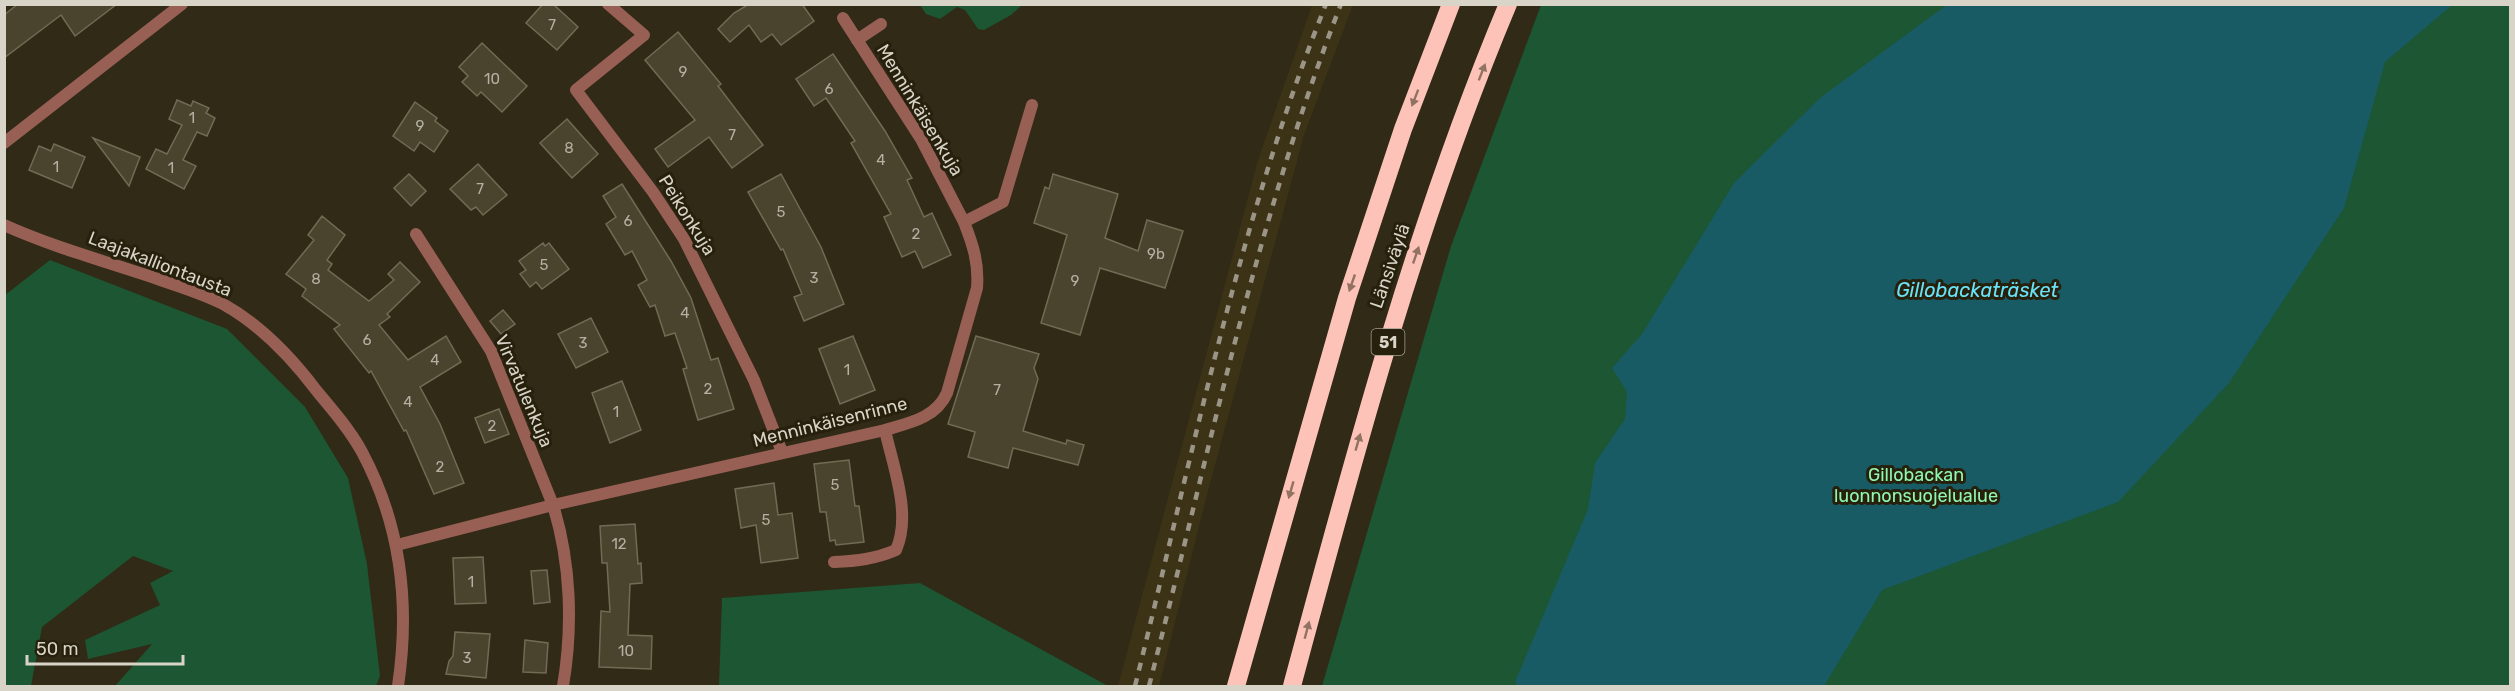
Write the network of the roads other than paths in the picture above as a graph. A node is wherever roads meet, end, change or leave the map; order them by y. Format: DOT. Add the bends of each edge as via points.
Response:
graph roads {
  1 [pos="182,4"];
  2 [pos="608,4"];
  3 [pos="1451,4"];
  4 [pos="1508,4"];
  5 [pos="843,18"];
  6 [pos="881,24"];
  7 [pos="857,40"];
  8 [pos="1032,105"];
  9 [pos="4,143"];
  10 [pos="964,222"];
  11 [pos="4,225"];
  12 [pos="417,234"];
  13 [pos="885,430"];
  14 [pos="782,452"];
  15 [pos="553,506"];
  16 [pos="397,545"];
  17 [pos="834,562"];
  18 [pos="398,687"];
  19 [pos="563,687"];
  20 [pos="1236,687"];
  21 [pos="1292,687"];
  1 -- 9 [label="street"];
  2 -- 14 [label="street, Peikonkuja" via="644,35 576,90 684,239 754,380"];
  3 -- 20 [label="highway, Länsiväylä, one-way" via="1403,129 1347,298"];
  21 -- 4 [label="highway, Länsiväylä / 51, one-way" via="1399,302"];
  5 -- 7 [label="street, Menninkäisenkuja"];
  6 -- 7 [label="street"];
  7 -- 10 [label="street, Menninkäisenkuja" via="921,139"];
  8 -- 10 [label="street" via="1003,202"];
  10 -- 13 [label="street, Menninkäisenrinne" via="979,271 947,393 938,408"];
  11 -- 16 [label="street, Laajakalliontausta" via="197,293 247,320 304,373 340,419 361,452"];
  12 -- 15 [label="street, Virvatulenkuja" via="491,351"];
  13 -- 14 [label="street, Menninkäisenrinne"];
  13 -- 17 [label="street" via="901,503 902,536 896,550 879,557"];
  14 -- 15 [label="street, Menninkäisenrinne"];
  15 -- 16 [label="street, Menninkäisenrinne"];
  15 -- 19 [label="street, Virvatulenkuja" via="566,561 568,614"];
  16 -- 18 [label="street, Laajakalliontausta" via="403,625"];
}
